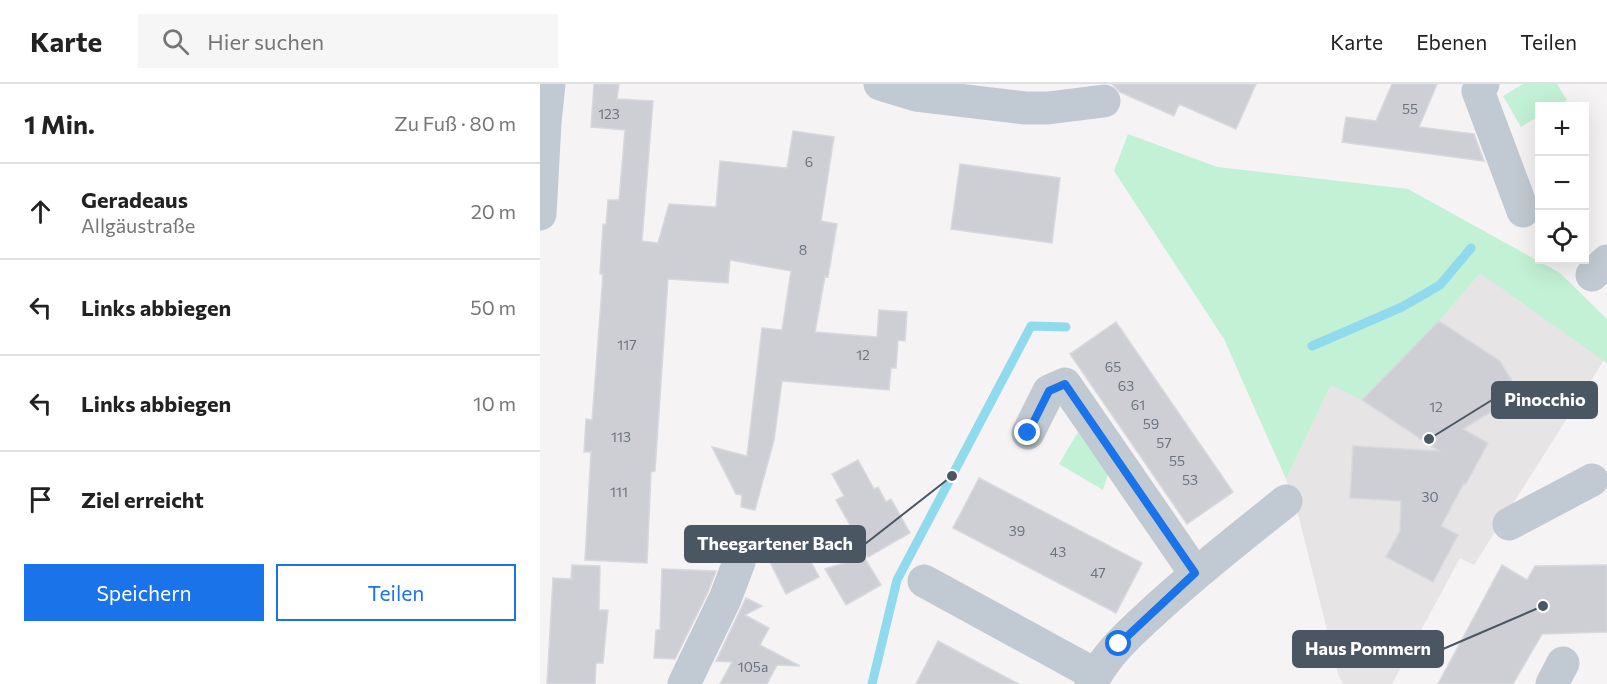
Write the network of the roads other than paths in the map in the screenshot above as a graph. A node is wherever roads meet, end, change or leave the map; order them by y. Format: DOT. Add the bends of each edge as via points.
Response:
graph roads {
  1 [pos="549,84"];
  2 [pos="880,84"];
  3 [pos="1483,84"];
  4 [pos="1104,101"];
  5 [pos="1523,211"];
  6 [pos="540,213"];
  7 [pos="1028,433"];
  8 [pos="1602,476"];
  9 [pos="1286,501"];
  10 [pos="1509,524"];
  11 [pos="740,562"];
  12 [pos="1195,573"];
  13 [pos="924,581"];
  14 [pos="1093,679"];
  15 [pos="684,684"];
  1 -- 6 [label="street"];
  2 -- 4 [label="street" via="916,95 1025,108"];
  3 -- 5 [label="street" via="1478,91"];
  7 -- 12 [label="street" via="1049,391 1065,384"];
  8 -- 10 [label="street"];
  9 -- 12 [label="street"];
  11 -- 15 [label="street"];
  12 -- 14 [label="street" via="1119,644"];
  13 -- 14 [label="street"];
}
